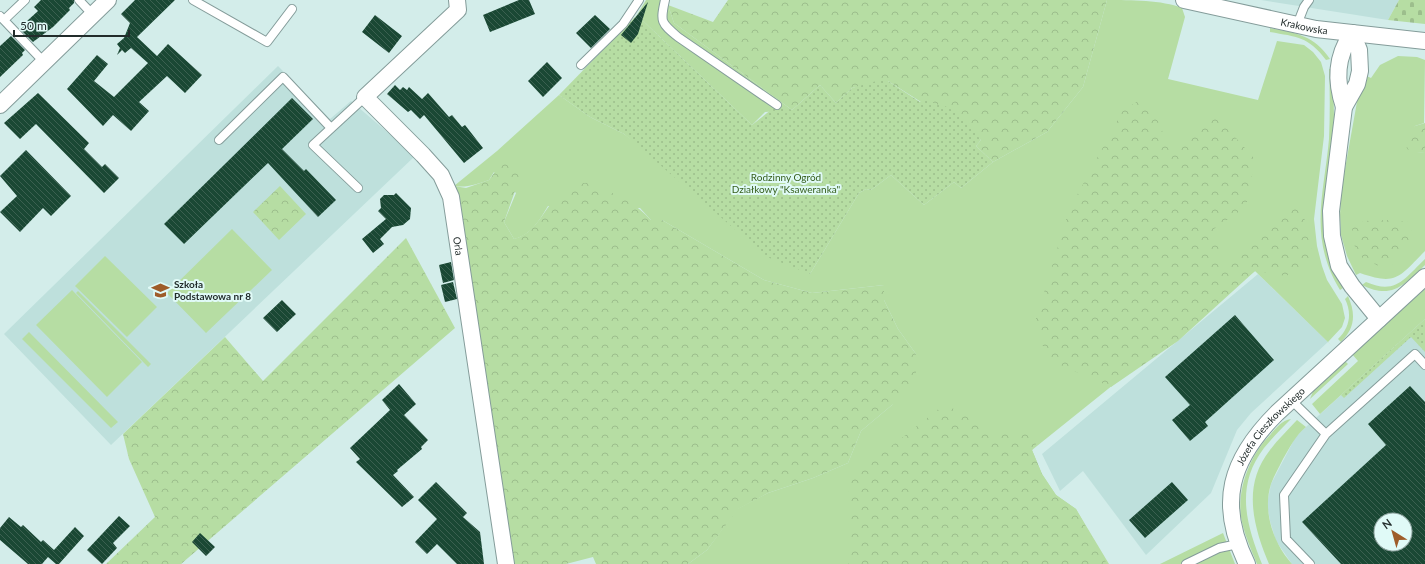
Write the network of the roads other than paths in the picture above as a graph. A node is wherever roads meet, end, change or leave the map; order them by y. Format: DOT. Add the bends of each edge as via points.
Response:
graph roads {
  1 [pos="25,0"];
  2 [pos="79,0"];
  3 [pos="108,0"];
  4 [pos="193,0"];
  5 [pos="457,0"];
  6 [pos="640,0"];
  7 [pos="665,0"];
  8 [pos="1184,0"];
  9 [pos="1309,0"];
  10 [pos="292,9"];
  11 [pos="94,15"];
  12 [pos="2,18"];
  13 [pos="1297,25"];
  14 [pos="1352,33"];
  15 [pos="1425,41"];
  16 [pos="44,62"];
  17 [pos="581,65"];
  18 [pos="365,97"];
  19 [pos="0,105"];
  20 [pos="777,105"];
  21 [pos="1344,108"];
  22 [pos="331,128"];
  23 [pos="220,140"];
  24 [pos="358,188"];
  25 [pos="1425,277"];
  26 [pos="1379,319"];
  27 [pos="1425,365"];
  28 [pos="1291,400"];
  29 [pos="1326,434"];
  30 [pos="1238,544"];
  31 [pos="506,564"];
  32 [pos="1186,564"];
  33 [pos="1247,564"];
  34 [pos="1310,564"];
  1 -- 12 [label="lane"];
  2 -- 11 [label="lane"];
  3 -- 11 [label="street"];
  4 -- 10 [label="lane" via="267,42"];
  5 -- 18 [label="street" via="458,10"];
  6 -- 17 [label="lane" via="623,24"];
  7 -- 20 [label="lane" via="661,17 663,25"];
  8 -- 13 [label="street, Krakowska"];
  9 -- 13 [label="lane"];
  11 -- 16 [label="street"];
  12 -- 16 [label="lane"];
  13 -- 14 [label="street, Krakowska"];
  14 -- 15 [label="street, Krakowska"];
  14 -- 21 [label="street" via="1343,47 1338,66 1340,96"];
  14 -- 21 [label="street" via="1359,50 1360,71"];
  16 -- 19 [label="street"];
  18 -- 22 [label="lane"];
  18 -- 31 [label="street, Orla" via="441,175 451,197"];
  21 -- 26 [label="street" via="1331,211 1332,236 1339,266"];
  22 -- 23 [label="lane" via="283,77"];
  22 -- 24 [label="lane" via="313,145"];
  25 -- 26 [label="street, Józefa Cieszkowskiego"];
  26 -- 28 [label="street, Józefa Cieszkowskiego"];
  27 -- 29 [label="lane" via="1415,354"];
  28 -- 29 [label="lane"];
  28 -- 30 [label="street, Józefa Cieszkowskiego" via="1258,432 1247,448 1235,475 1231,506"];
  29 -- 34 [label="lane" via="1284,495 1286,538"];
  30 -- 32 [label="lane" via="1219,548"];
  30 -- 33 [label="street, Józefa Cieszkowskiego"];
}
